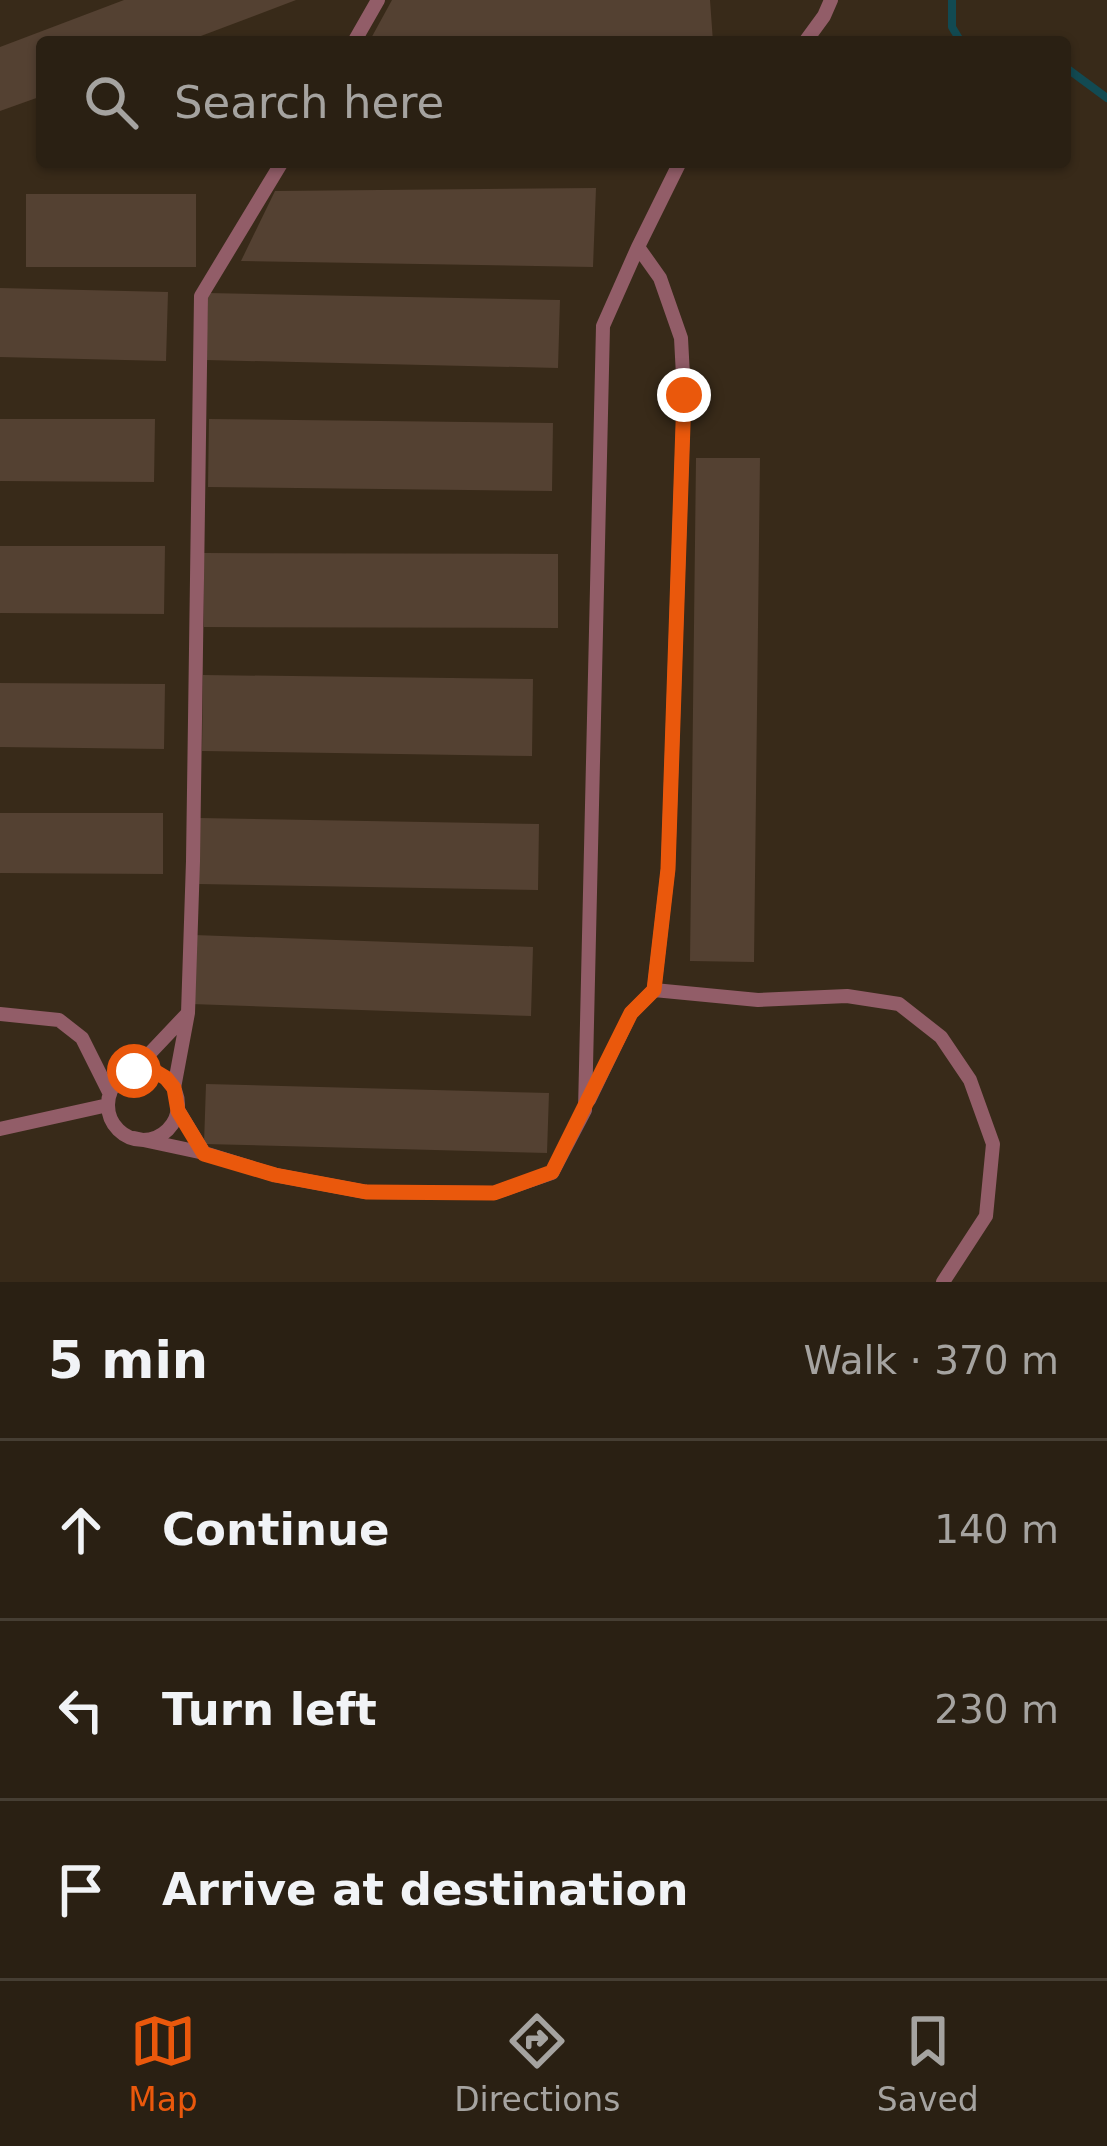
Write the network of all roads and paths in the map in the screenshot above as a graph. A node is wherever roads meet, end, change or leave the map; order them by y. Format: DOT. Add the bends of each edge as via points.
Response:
graph roads {
  1 [pos="378,0"];
  2 [pos="831,0"];
  3 [pos="357,36"];
  4 [pos="810,36"];
  5 [pos="278,168"];
  6 [pos="677,168"];
  7 [pos="638,247"];
  8 [pos="654,990"];
  9 [pos="188,1012"];
  10 [pos="0,1014"];
  11 [pos="134,1071"];
  12 [pos="174,1088"];
  13 [pos="109,1099"];
  14 [pos="585,1110"];
  15 [pos="178,1111"];
  16 [pos="0,1129"];
  17 [pos="134,1138"];
  18 [pos="204,1154"];
  19 [pos="943,1282"];
  1 -- 3 [label="lane"];
  2 -- 4 [label="lane"];
  5 -- 9 [label="lane" via="201,296"];
  6 -- 7 [label="lane"];
  7 -- 8 [label="lane" via="660,278 681,338 684,395 668,869"];
  7 -- 14 [label="lane" via="603,326"];
  8 -- 14 [label="lane" via="631,1013"];
  8 -- 19 [label="lane" via="899,1004 941,1037 970,1080 993,1144 986,1216"];
  9 -- 11 [label="lane"];
  9 -- 12 [label="lane"];
  10 -- 13 [label="lane" via="59,1020 82,1038"];
  11 -- 12 [label="lane" via="156,1072"];
  11 -- 13 [label="lane"];
  12 -- 15 [label="lane"];
  13 -- 16 [label="lane"];
  13 -- 17 [label="lane" via="116,1126"];
  14 -- 18 [label="lane" via="552,1172 494,1193 366,1192"];
  15 -- 17 [label="lane" via="166,1131"];
  15 -- 18 [label="lane"];
  17 -- 18 [label="lane"];
}
